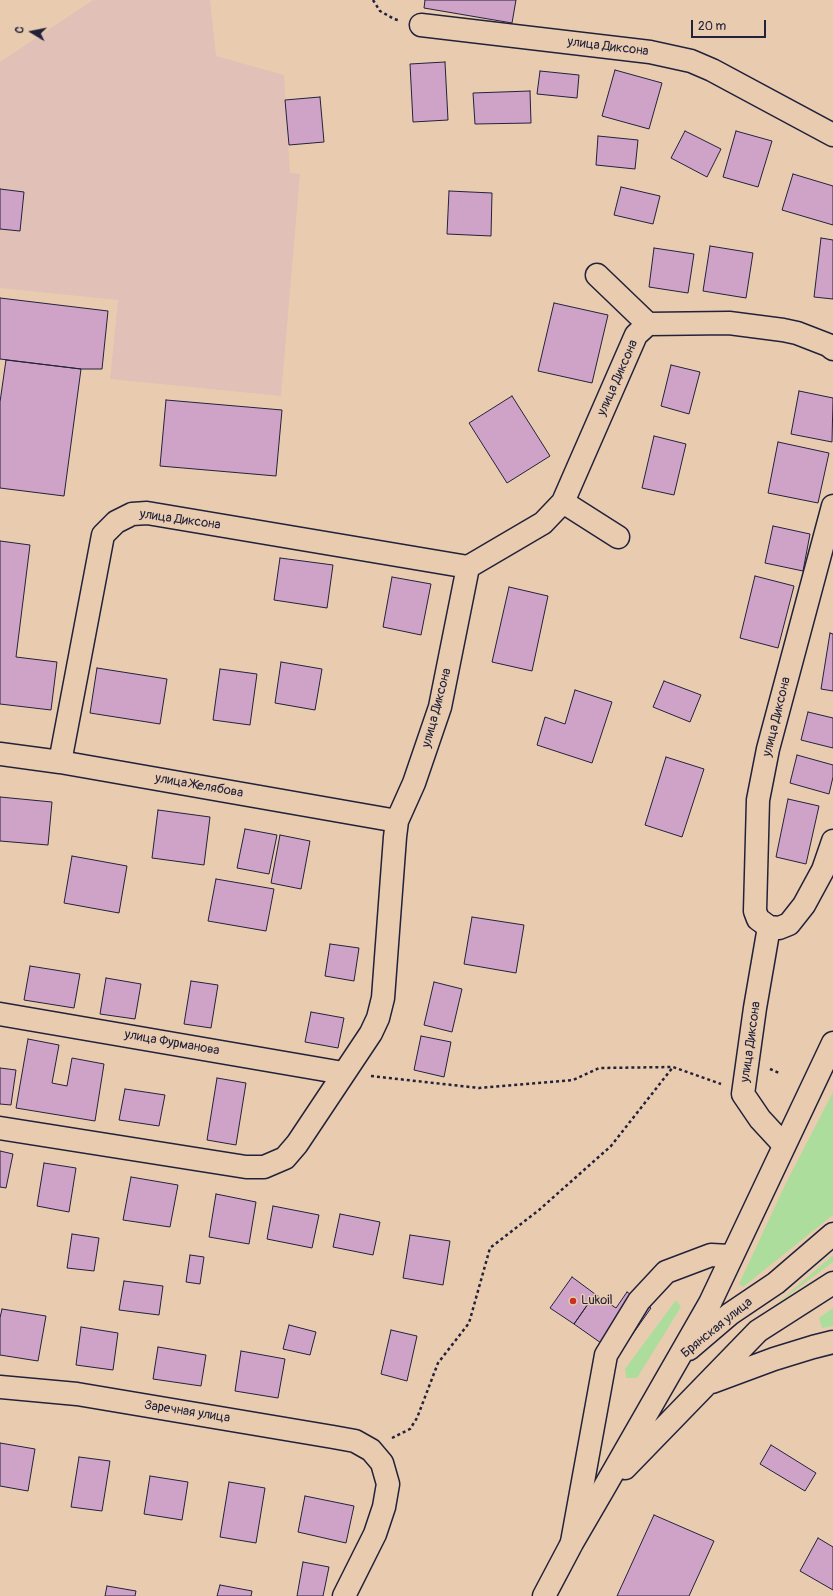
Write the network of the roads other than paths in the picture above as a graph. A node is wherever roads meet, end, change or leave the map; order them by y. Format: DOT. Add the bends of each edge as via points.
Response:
graph roads {
  1 [pos="421,25"];
  2 [pos="833,135"];
  3 [pos="597,275"];
  4 [pos="648,324"];
  5 [pos="833,349"];
  6 [pos="563,502"];
  7 [pos="833,506"];
  8 [pos="618,537"];
  9 [pos="468,567"];
  10 [pos="0,754"];
  11 [pos="60,762"];
  12 [pos="397,821"];
  13 [pos="833,841"];
  14 [pos="768,927"];
  15 [pos="0,1014"];
  16 [pos="833,1043"];
  17 [pos="343,1073"];
  18 [pos="0,1128"];
  19 [pos="784,1145"];
  20 [pos="833,1234"];
  21 [pos="730,1256"];
  22 [pos="833,1283"];
  23 [pos="833,1342"];
  24 [pos="678,1358"];
  25 [pos="707,1384"];
  26 [pos="0,1387"];
  27 [pos="604,1488"];
  28 [pos="572,1543"];
  29 [pos="344,1596"];
  30 [pos="544,1596"];
  1 -- 2 [label="street, улица Диксона" via="650,52 691,61"];
  3 -- 4 [label="street"];
  4 -- 5 [label="street" via="729,323 782,330 796,333"];
  4 -- 6 [label="street, улица Диксона" via="636,335"];
  6 -- 8 [label="street"];
  6 -- 9 [label="street, улица Диксона" via="543,523"];
  7 -- 14 [label="street, улица Диксона" via="768,749 758,800 755,911 758,919"];
  9 -- 11 [label="street, улица Диксона" via="147,513 132,514 116,522 103,535"];
  9 -- 12 [label="street, улица Диксона" via="440,707 414,783"];
  10 -- 11 [label="street, улица Желябова"];
  11 -- 12 [label="street, улица Желябова"];
  12 -- 17 [label="street, улица Диксона" via="383,998 371,1033"];
  13 -- 14 [label="street" via="823,870 804,905 790,924 779,928"];
  14 -- 19 [label="street, улица Диксона" via="743,1094 760,1119"];
  15 -- 17 [label="street, улица Фурманова"];
  16 -- 19 [label="street"];
  17 -- 18 [label="street, улица Диксона" via="297,1144 285,1158 264,1167 246,1167"];
  19 -- 21 [label="street"];
  20 -- 24 [label="street, Брянская улица" via="776,1283 730,1314"];
  21 -- 24 [label="street" via="710,1302"];
  21 -- 28 [label="street" via="711,1255 666,1272 639,1301 606,1355"];
  22 -- 25 [label="street, Брянская улица" via="758,1331"];
  23 -- 25 [label="street" via="774,1359"];
  24 -- 27 [label="street, Брянская улица"];
  25 -- 27 [label="street, Брянская улица"];
  26 -- 29 [label="street, Заречная улица" via="77,1394 333,1437 355,1441 371,1450 382,1463 388,1484 384,1507 375,1534"];
  27 -- 28 [label="street, Брянская улица"];
  28 -- 30 [label="street, Брянская улица"];
}
